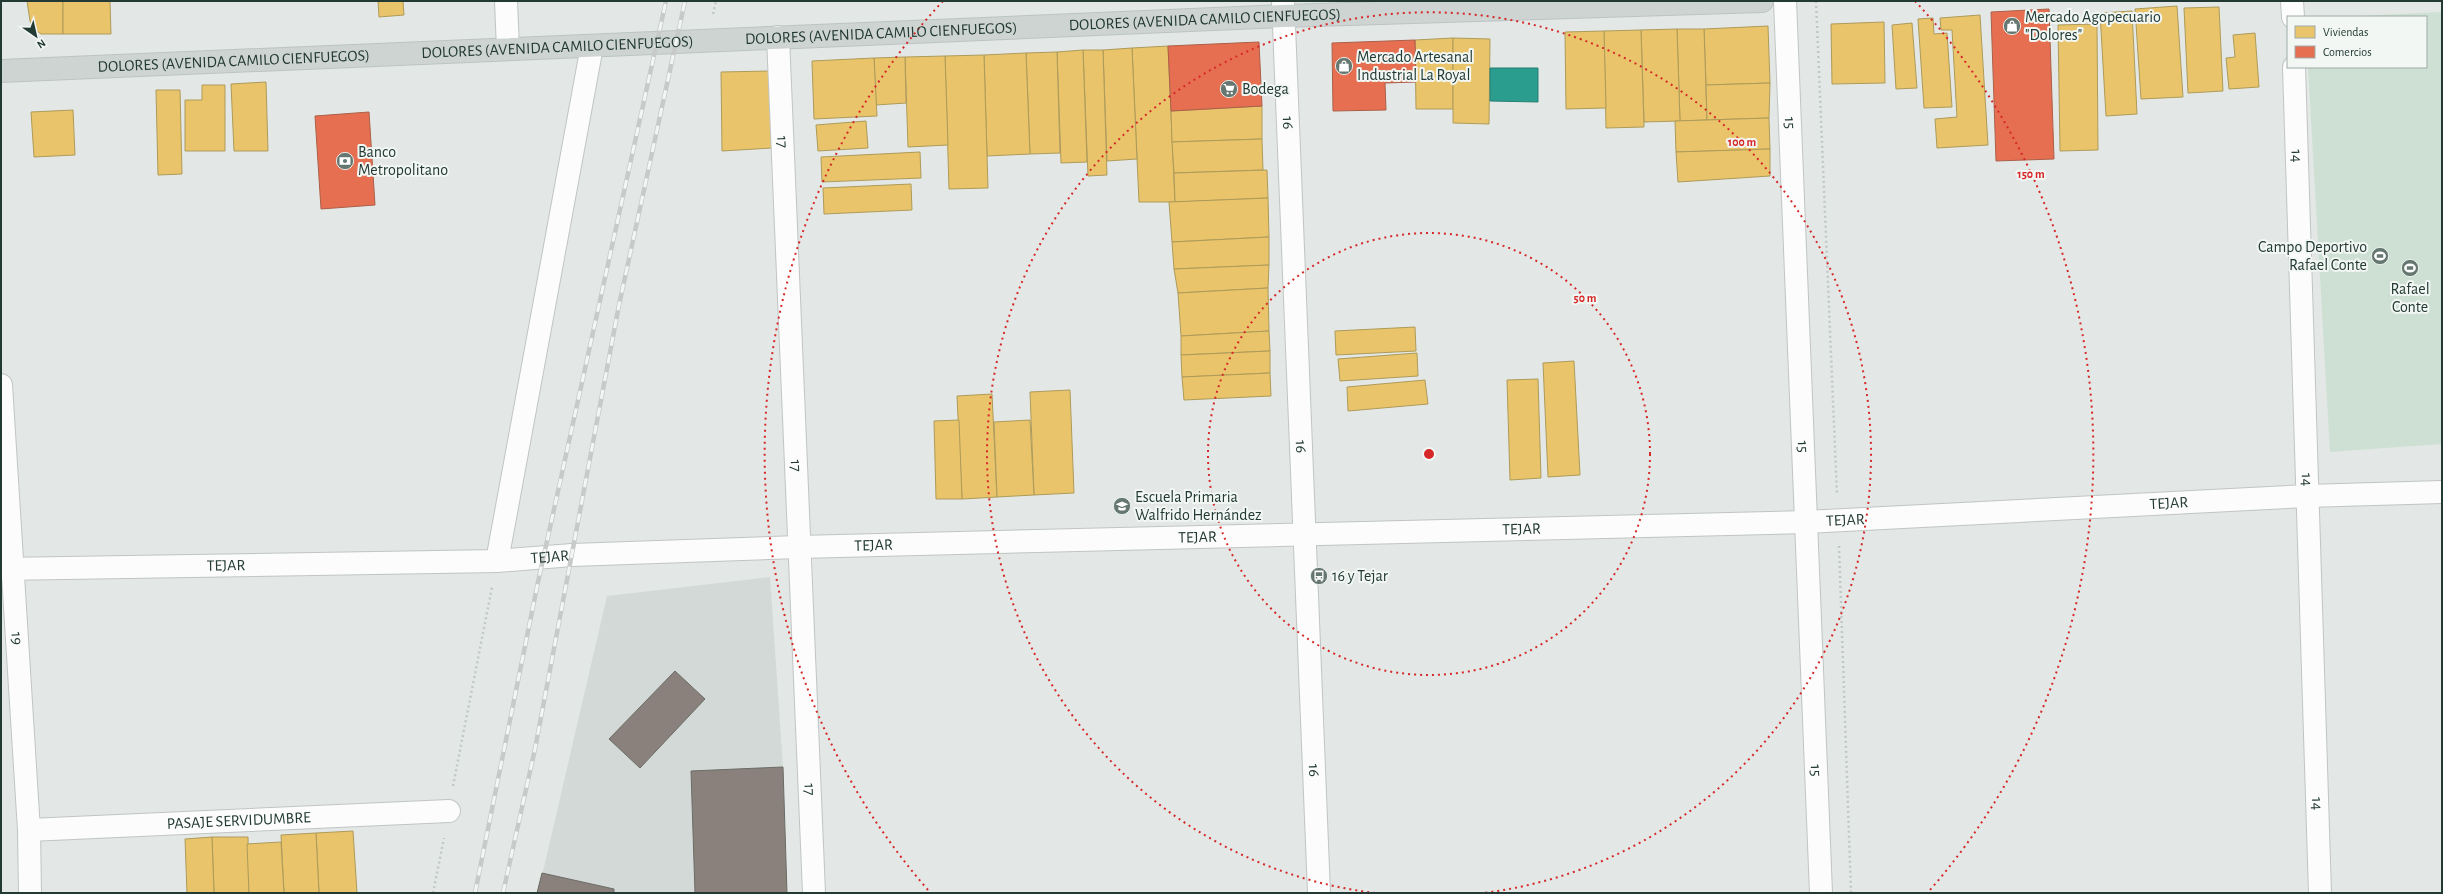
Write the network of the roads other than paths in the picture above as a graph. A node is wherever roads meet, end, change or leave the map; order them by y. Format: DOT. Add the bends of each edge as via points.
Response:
graph roads {
  1 [pos="506,1"];
  2 [pos="1762,1"];
  3 [pos="1785,1"];
  4 [pos="2292,1"];
  5 [pos="1283,8"];
  6 [pos="2293,16"];
  7 [pos="778,37"];
  8 [pos="592,46"];
  9 [pos="508,49"];
  10 [pos="2294,68"];
  11 [pos="1,70"];
  12 [pos="1,385"];
  13 [pos="2442,492"];
  14 [pos="2307,496"];
  15 [pos="1806,522"];
  16 [pos="1304,533"];
  17 [pos="799,547"];
  18 [pos="497,561"];
  19 [pos="6,568"];
  20 [pos="449,811"];
  21 [pos="29,830"];
  22 [pos="30,893"];
  23 [pos="814,893"];
  24 [pos="1319,893"];
  25 [pos="1821,893"];
  26 [pos="2320,893"];
  1 -- 9 [label="street"];
  2 -- 5 [label="main road, DOLORES (AVENIDA CAMILO CIENFUEGOS)"];
  3 -- 15 [label="street, 15"];
  4 -- 6 [label="street"];
  5 -- 7 [label="main road, DOLORES (AVENIDA CAMILO CIENFUEGOS)"];
  5 -- 16 [label="street, 16"];
  7 -- 8 [label="main road, DOLORES (AVENIDA CAMILO CIENFUEGOS)"];
  7 -- 17 [label="street, 17"];
  8 -- 9 [label="main road, DOLORES (AVENIDA CAMILO CIENFUEGOS)"];
  8 -- 18 [label="street"];
  9 -- 11 [label="main road, DOLORES (AVENIDA CAMILO CIENFUEGOS)"];
  10 -- 14 [label="street, 14"];
  12 -- 19 [label="street, 19"];
  13 -- 14 [label="street, TEJAR"];
  14 -- 15 [label="street, TEJAR"];
  14 -- 26 [label="street, 14"];
  15 -- 16 [label="street, TEJAR"];
  15 -- 25 [label="street, 15"];
  16 -- 17 [label="street, TEJAR"];
  16 -- 24 [label="street, 16"];
  17 -- 18 [label="street, TEJAR" via="572,555"];
  17 -- 23 [label="street, 17"];
  18 -- 19 [label="street, TEJAR"];
  19 -- 21 [label="street, 19"];
  20 -- 21 [label="street, PASAJE SERVIDUMBRE"];
  21 -- 22 [label="street, 19"];
}
